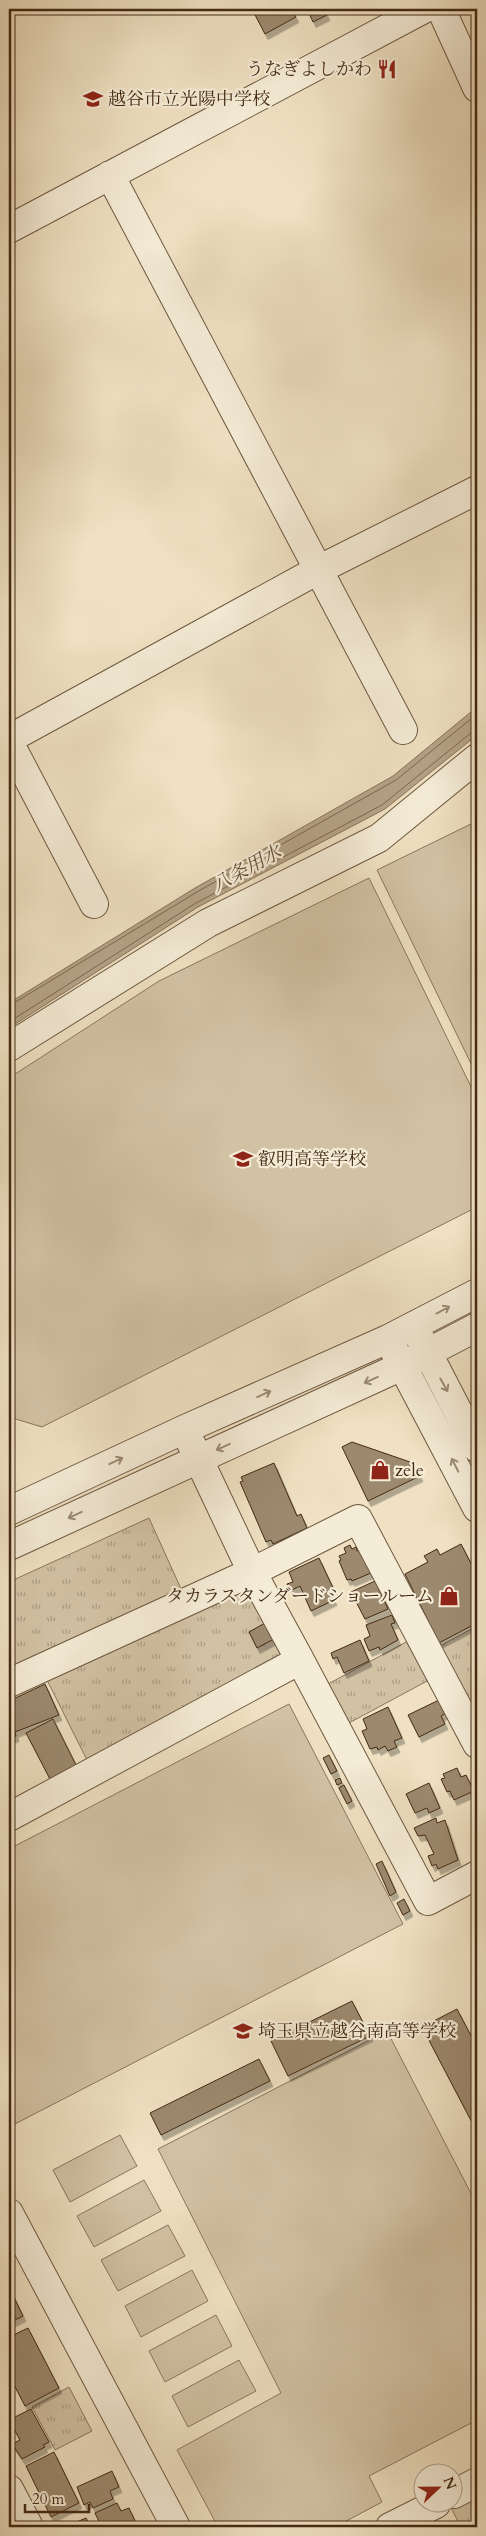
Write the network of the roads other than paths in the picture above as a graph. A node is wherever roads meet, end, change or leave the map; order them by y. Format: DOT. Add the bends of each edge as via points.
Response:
graph roads {
  1 [pos="424,9"];
  2 [pos="441,9"];
  3 [pos="477,88"];
  4 [pos="110,175"];
  5 [pos="9,229"];
  6 [pos="477,490"];
  7 [pos="318,570"];
  8 [pos="403,730"];
  9 [pos="9,740"];
  10 [pos="477,758"];
  11 [pos="94,904"];
  12 [pos="9,1047"];
  13 [pos="477,1293"];
  14 [pos="413,1326"];
  15 [pos="477,1327"];
  16 [pos="388,1340"];
  17 [pos="427,1354"];
  18 [pos="402,1366"];
  19 [pos="185,1429"];
  20 [pos="477,1448"];
  21 [pos="199,1458"];
  22 [pos="477,1508"];
  23 [pos="9,1511"];
  24 [pos="9,1546"];
  25 [pos="252,1572"];
  26 [pos="300,1660"];
  27 [pos="9,1683"];
  28 [pos="477,1744"];
  29 [pos="9,1817"];
  30 [pos="477,1875"];
  31 [pos="9,2213"];
  32 [pos="477,2482"];
  33 [pos="9,2489"];
  34 [pos="464,2489"];
  35 [pos="416,2514"];
  36 [pos="29,2527"];
  37 [pos="176,2527"];
  38 [pos="390,2527"];
  1 -- 4 [label="street"];
  2 -- 3 [label="street"];
  4 -- 5 [label="street"];
  4 -- 7 [label="street"];
  6 -- 7 [label="street"];
  7 -- 8 [label="street"];
  7 -- 9 [label="street"];
  9 -- 11 [label="street"];
  10 -- 12 [label="street" via="379,838 208,923"];
  14 -- 13 [label="street, one-way"];
  14 -- 16 [label="street"];
  14 -- 17 [label="street"];
  15 -- 17 [label="street"];
  16 -- 18 [label="street"];
  19 -- 16 [label="street, one-way"];
  17 -- 18 [label="street"];
  17 -- 20 [label="street, one-way"];
  18 -- 21 [label="street, one-way"];
  22 -- 18 [label="street, one-way"];
  19 -- 21 [label="street"];
  23 -- 19 [label="street, one-way"];
  21 -- 24 [label="street, one-way"];
  21 -- 25 [label="street"];
  25 -- 26 [label="street"];
  25 -- 27 [label="street"];
  25 -- 28 [label="street" via="358,1519"];
  26 -- 29 [label="street"];
  26 -- 30 [label="street" via="428,1902"];
  31 -- 37 [label="street"];
  32 -- 34 [label="street"];
  33 -- 36 [label="street"];
  35 -- 38 [label="street"];
}
